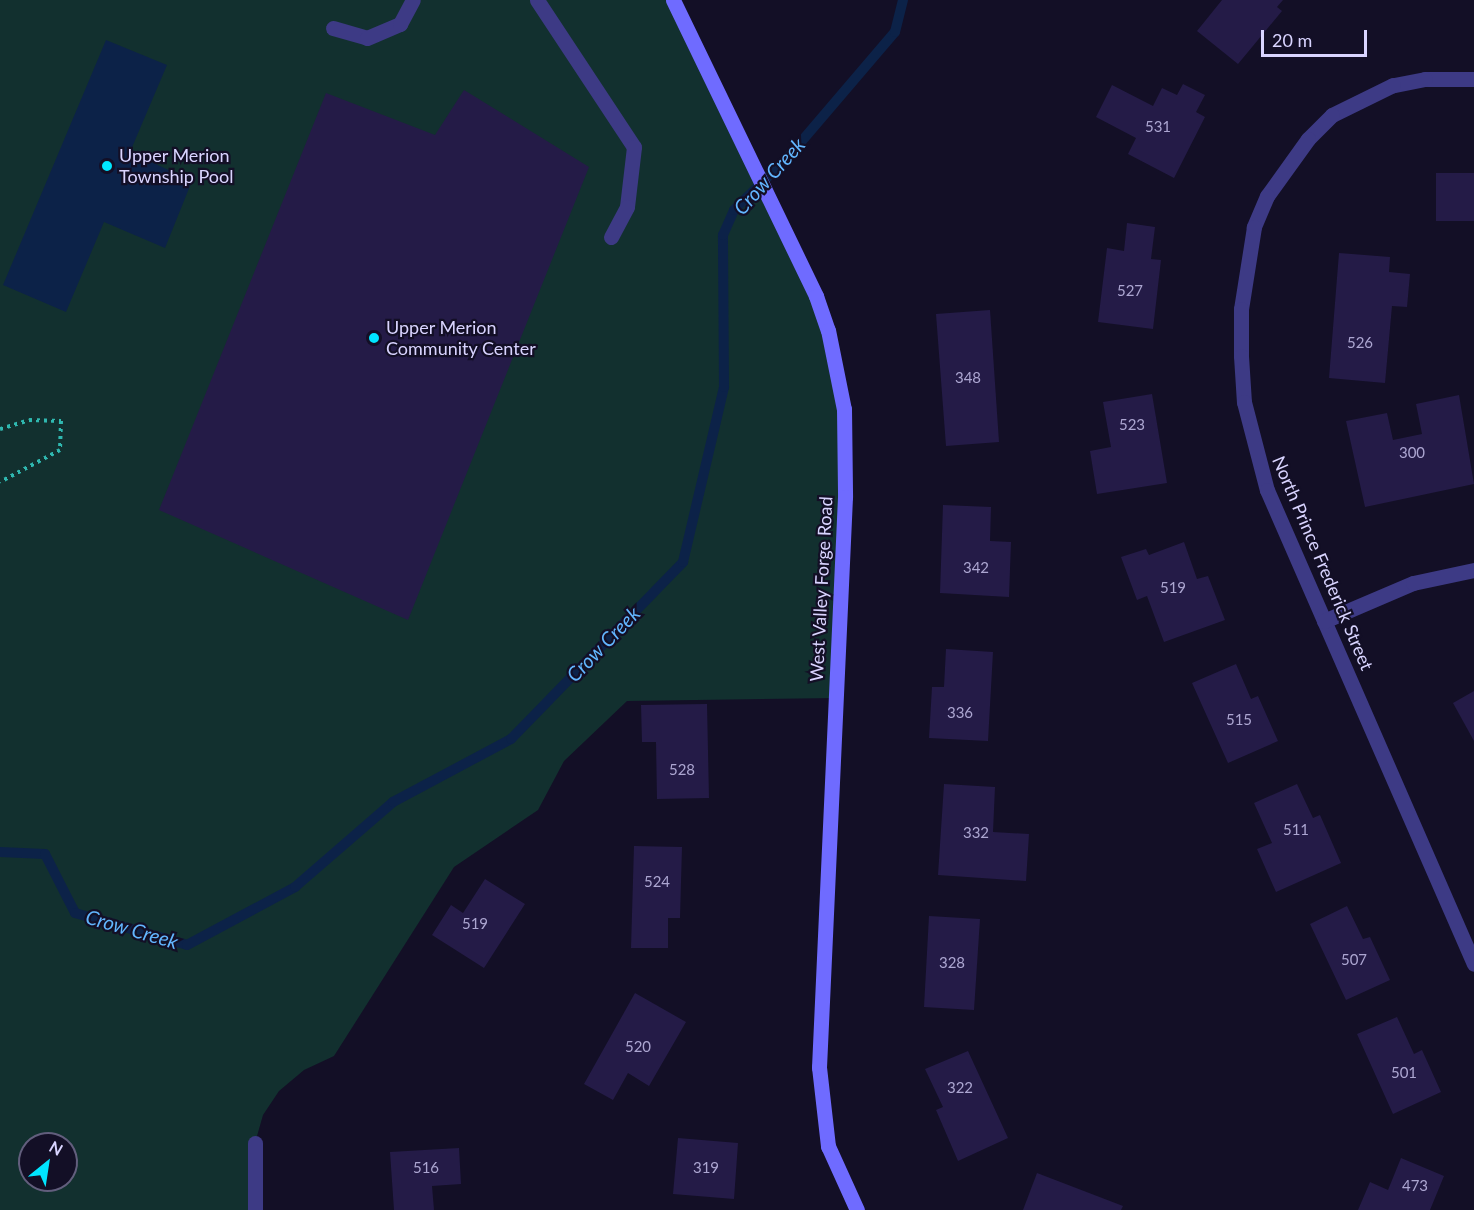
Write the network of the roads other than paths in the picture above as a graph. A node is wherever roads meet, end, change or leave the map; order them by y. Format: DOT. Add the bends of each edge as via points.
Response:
graph roads {
  1 [pos="412,0"];
  2 [pos="537,0"];
  3 [pos="673,0"];
  4 [pos="333,28"];
  5 [pos="1474,79"];
  6 [pos="610,237"];
  7 [pos="1474,570"];
  8 [pos="1324,621"];
  9 [pos="1474,964"];
  10 [pos="255,1143"];
  11 [pos="255,1210"];
  12 [pos="856,1210"];
  1 -- 4 [label="street" via="400,24 367,38"];
  2 -- 6 [label="street" via="634,147 627,207"];
  3 -- 12 [label="main road, West Valley Forge Road" via="778,212 828,330 844,409 845,497 819,1067 828,1146"];
  5 -- 8 [label="street, North Prince Frederick Street" via="1425,79 1393,85 1332,115 1286,165 1254,227 1241,309 1244,402 1267,490"];
  7 -- 8 [label="street" via="1413,583"];
  8 -- 9 [label="street, North Prince Frederick Street"];
  10 -- 11 [label="street"];
}
